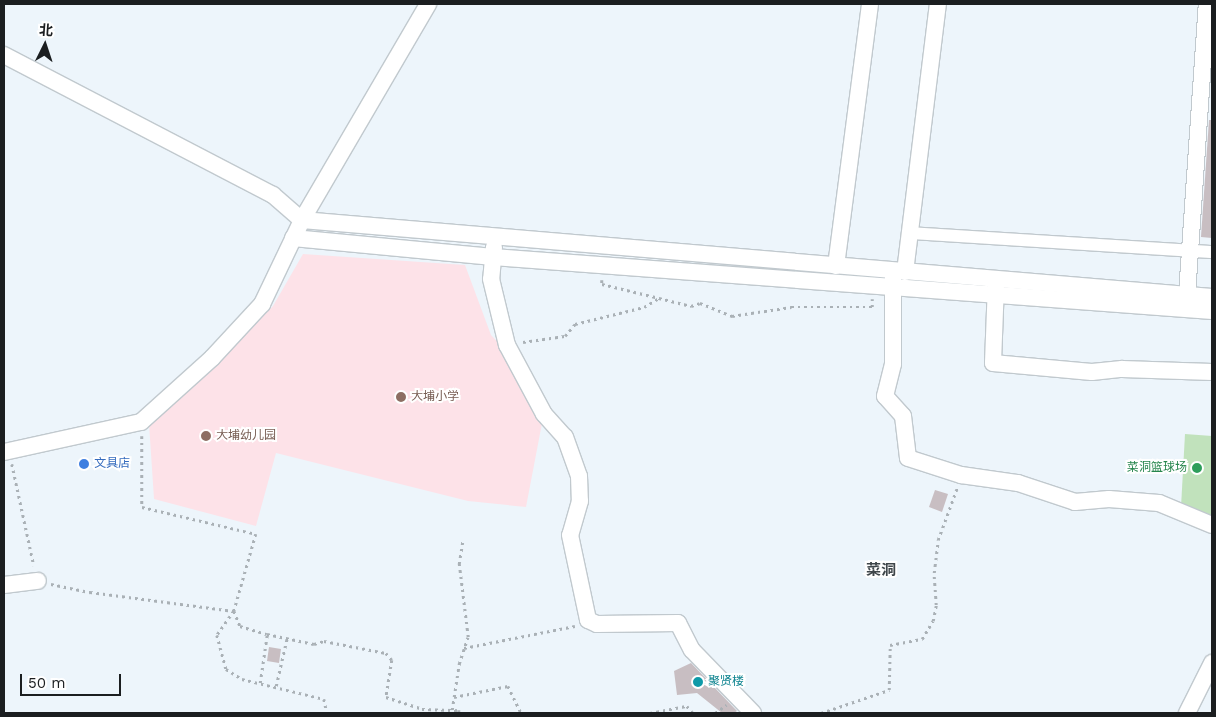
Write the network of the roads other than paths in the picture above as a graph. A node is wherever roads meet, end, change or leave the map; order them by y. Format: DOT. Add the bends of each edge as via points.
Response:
graph roads {
  1 [pos="428,4"];
  2 [pos="870,4"];
  3 [pos="938,4"];
  4 [pos="1207,4"];
  5 [pos="4,55"];
  6 [pos="302,220"];
  7 [pos="910,233"];
  8 [pos="495,236"];
  9 [pos="293,238"];
  10 [pos="1191,251"];
  11 [pos="1212,252"];
  12 [pos="493,257"];
  13 [pos="836,266"];
  14 [pos="897,276"];
  15 [pos="996,286"];
  16 [pos="1187,295"];
  17 [pos="1212,297"];
  18 [pos="1212,310"];
  19 [pos="1212,372"];
  20 [pos="6,451"];
  21 [pos="1212,526"];
  22 [pos="38,581"];
  23 [pos="4,585"];
  24 [pos="1212,663"];
  25 [pos="753,713"];
  26 [pos="1187,713"];
  1 -- 6 [label="street"];
  2 -- 13 [label="street"];
  3 -- 7 [label="street"];
  4 -- 10 [label="street"];
  5 -- 6 [label="street" via="273,195"];
  6 -- 8 [label="street"];
  6 -- 9 [label="street"];
  7 -- 10 [label="street"];
  7 -- 14 [label="street"];
  8 -- 12 [label="street"];
  8 -- 13 [label="street"];
  9 -- 12 [label="street"];
  9 -- 20 [label="street" via="262,304 205,365 141,422"];
  10 -- 11 [label="street"];
  10 -- 16 [label="street"];
  12 -- 14 [label="street" via="873,284"];
  12 -- 25 [label="street" via="491,280 507,345 544,414 566,437 579,476 580,501 570,535 591,623 678,623 692,650"];
  13 -- 14 [label="street"];
  14 -- 15 [label="street"];
  14 -- 21 [label="street" via="893,364 885,396 903,416 908,458 961,474 1018,483 1075,502 1109,499 1159,503"];
  15 -- 16 [label="street"];
  15 -- 18 [label="street"];
  15 -- 19 [label="street" via="993,364 1092,372 1122,369"];
  16 -- 17 [label="street"];
  22 -- 23 [label="street"];
  24 -- 26 [label="street"];
}
